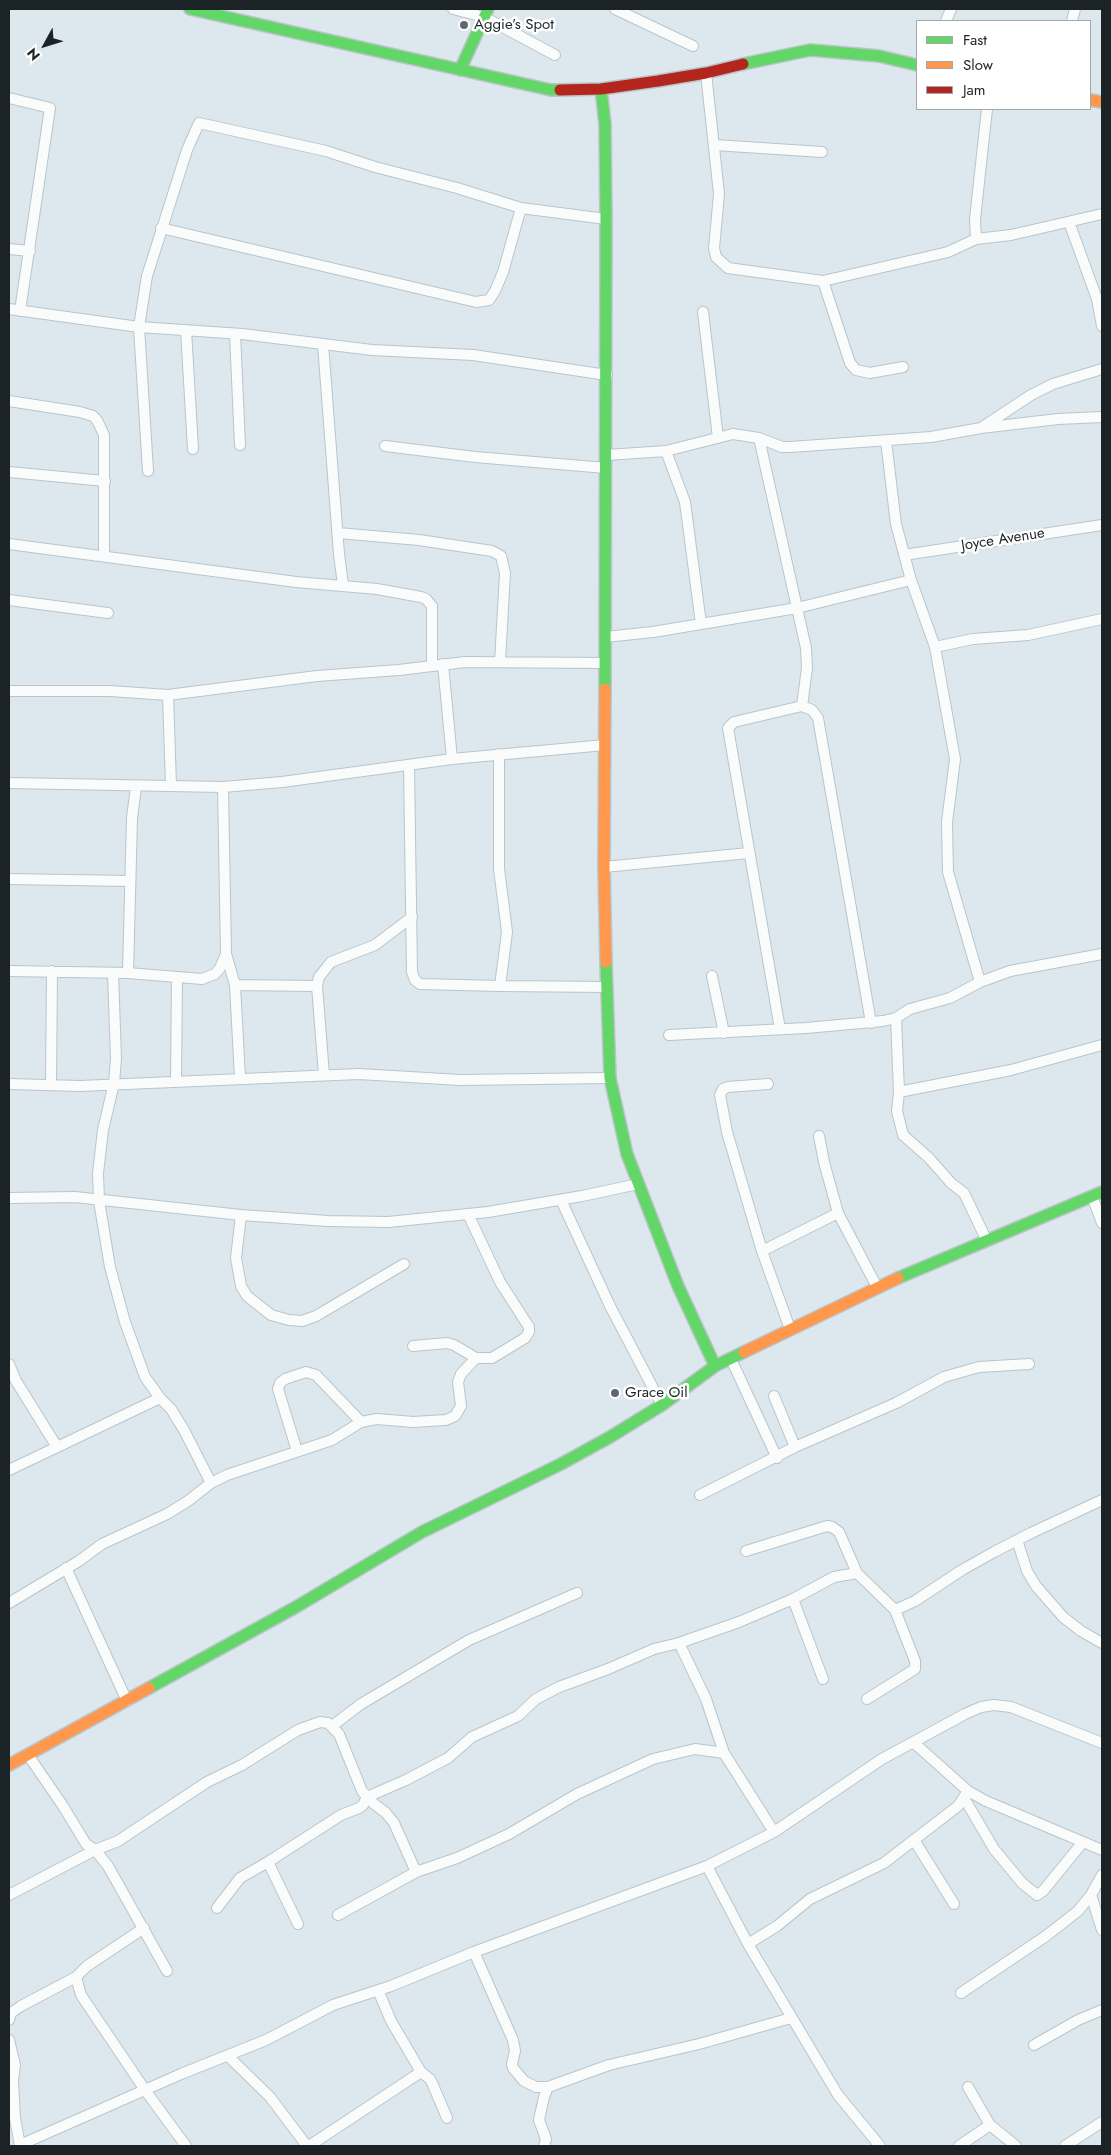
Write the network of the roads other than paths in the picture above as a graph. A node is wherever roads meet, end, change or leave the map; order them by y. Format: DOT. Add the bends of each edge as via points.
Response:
graph roads {
  1 [pos="190,9"];
  2 [pos="453,9"];
  3 [pos="615,9"];
  4 [pos="486,13"];
  5 [pos="693,46"];
  6 [pos="555,55"];
  7 [pos="916,65"];
  8 [pos="460,70"];
  9 [pos="706,73"];
  10 [pos="601,89"];
  11 [pos="9,98"];
  12 [pos="987,110"];
  13 [pos="715,145"];
  14 [pos="822,152"];
  15 [pos="520,208"];
  16 [pos="1102,214"];
  17 [pos="606,219"];
  18 [pos="1069,222"];
  19 [pos="161,228"];
  20 [pos="976,239"];
  21 [pos="9,249"];
  22 [pos="30,251"];
  23 [pos="823,281"];
  24 [pos="1100,299"];
  25 [pos="9,309"];
  26 [pos="20,311"];
  27 [pos="703,312"];
  28 [pos="1102,326"];
  29 [pos="139,327"];
  30 [pos="186,330"];
  31 [pos="235,334"];
  32 [pos="323,344"];
  33 [pos="903,367"];
  34 [pos="1102,368"];
  35 [pos="607,375"];
  36 [pos="9,401"];
  37 [pos="1102,418"];
  38 [pos="981,428"];
  39 [pos="718,438"];
  40 [pos="759,438"];
  41 [pos="886,441"];
  42 [pos="240,445"];
  43 [pos="385,446"];
  44 [pos="193,449"];
  45 [pos="666,451"];
  46 [pos="607,455"];
  47 [pos="606,468"];
  48 [pos="148,471"];
  49 [pos="9,472"];
  50 [pos="105,481"];
  51 [pos="1102,525"];
  52 [pos="338,533"];
  53 [pos="9,544"];
  54 [pos="904,555"];
  55 [pos="104,556"];
  56 [pos="911,580"];
  57 [pos="343,586"];
  58 [pos="9,600"];
  59 [pos="797,608"];
  60 [pos="108,613"];
  61 [pos="1102,619"];
  62 [pos="702,624"];
  63 [pos="605,637"];
  64 [pos="935,647"];
  65 [pos="500,662"];
  66 [pos="605,662"];
  67 [pos="443,664"];
  68 [pos="432,665"];
  69 [pos="9,691"];
  70 [pos="168,695"];
  71 [pos="802,706"];
  72 [pos="605,745"];
  73 [pos="499,754"];
  74 [pos="452,759"];
  75 [pos="409,765"];
  76 [pos="9,782"];
  77 [pos="171,786"];
  78 [pos="136,787"];
  79 [pos="223,787"];
  80 [pos="749,853"];
  81 [pos="604,867"];
  82 [pos="9,879"];
  83 [pos="130,881"];
  84 [pos="412,917"];
  85 [pos="226,954"];
  86 [pos="1102,954"];
  87 [pos="9,971"];
  88 [pos="52,971"];
  89 [pos="113,972"];
  90 [pos="128,972"];
  91 [pos="712,976"];
  92 [pos="177,977"];
  93 [pos="980,982"];
  94 [pos="235,985"];
  95 [pos="317,986"];
  96 [pos="500,986"];
  97 [pos="606,987"];
  98 [pos="896,1018"];
  99 [pos="870,1023"];
  100 [pos="780,1029"];
  101 [pos="724,1033"];
  102 [pos="669,1035"];
  103 [pos="1102,1045"];
  104 [pos="324,1074"];
  105 [pos="240,1078"];
  106 [pos="610,1078"];
  107 [pos="176,1080"];
  108 [pos="114,1083"];
  109 [pos="9,1084"];
  110 [pos="51,1084"];
  111 [pos="768,1084"];
  112 [pos="899,1092"];
  113 [pos="819,1136"];
  114 [pos="638,1184"];
  115 [pos="1097,1194"];
  116 [pos="9,1198"];
  117 [pos="561,1200"];
  118 [pos="99,1201"];
  119 [pos="838,1213"];
  120 [pos="468,1214"];
  121 [pos="241,1215"];
  122 [pos="1102,1223"];
  123 [pos="987,1241"];
  124 [pos="762,1251"];
  125 [pos="404,1264"];
  126 [pos="877,1287"];
  127 [pos="790,1329"];
  128 [pos="413,1346"];
  129 [pos="476,1358"];
  130 [pos="731,1359"];
  131 [pos="9,1364"];
  132 [pos="1029,1364"];
  133 [pos="715,1366"];
  134 [pos="774,1396"];
  135 [pos="160,1398"];
  136 [pos="662,1405"];
  137 [pos="361,1422"];
  138 [pos="57,1447"];
  139 [pos="795,1447"];
  140 [pos="297,1452"];
  141 [pos="777,1458"];
  142 [pos="9,1470"];
  143 [pos="210,1483"];
  144 [pos="700,1495"];
  145 [pos="1102,1500"];
  146 [pos="1017,1540"];
  147 [pos="746,1551"];
  148 [pos="66,1568"];
  149 [pos="857,1573"];
  150 [pos="577,1593"];
  151 [pos="793,1599"];
  152 [pos="9,1603"];
  153 [pos="894,1610"];
  154 [pos="679,1643"];
  155 [pos="1102,1643"];
  156 [pos="823,1679"];
  157 [pos="867,1699"];
  158 [pos="127,1701"];
  159 [pos="332,1726"];
  160 [pos="913,1742"];
  161 [pos="1102,1743"];
  162 [pos="724,1752"];
  163 [pos="28,1756"];
  164 [pos="9,1765"];
  165 [pos="966,1794"];
  166 [pos="367,1796"];
  167 [pos="774,1832"];
  168 [pos="914,1840"];
  169 [pos="1083,1842"];
  170 [pos="94,1850"];
  171 [pos="1102,1850"];
  172 [pos="268,1862"];
  173 [pos="707,1866"];
  174 [pos="416,1872"];
  175 [pos="1102,1874"];
  176 [pos="9,1895"];
  177 [pos="1091,1895"];
  178 [pos="954,1904"];
  179 [pos="217,1908"];
  180 [pos="338,1916"];
  181 [pos="298,1924"];
  182 [pos="144,1928"];
  183 [pos="1102,1930"];
  184 [pos="748,1944"];
  185 [pos="474,1952"];
  186 [pos="167,1971"];
  187 [pos="76,1978"];
  188 [pos="378,1990"];
  189 [pos="961,1992"];
  190 [pos="1102,2010"];
  191 [pos="791,2018"];
  192 [pos="9,2020"];
  193 [pos="9,2040"];
  194 [pos="1034,2045"];
  195 [pos="228,2056"];
  196 [pos="421,2072"];
  197 [pos="548,2087"];
  198 [pos="968,2087"];
  199 [pos="144,2090"];
  200 [pos="447,2118"];
  201 [pos="1102,2122"];
  202 [pos="990,2125"];
  203 [pos="20,2146"];
  204 [pos="186,2146"];
  205 [pos="308,2146"];
  206 [pos="544,2146"];
  207 [pos="880,2146"];
  208 [pos="959,2146"];
  209 [pos="1016,2146"];
  210 [pos="1065,2146"];
  1 -- 8 [label="street"];
  2 -- 4 [label="street"];
  3 -- 5 [label="street"];
  4 -- 6 [label="street"];
  4 -- 8 [label="street"];
  7 -- 9 [label="street" via="880,56 810,50"];
  8 -- 10 [label="street" via="551,90"];
  9 -- 10 [label="street"];
  9 -- 13 [label="street"];
  10 -- 17 [label="street" via="605,124"];
  11 -- 22 [label="street" via="50,108"];
  12 -- 20 [label="street" via="975,219"];
  13 -- 14 [label="street"];
  13 -- 23 [label="street" via="719,194 714,248 721,263 728,268"];
  15 -- 17 [label="street"];
  15 -- 19 [label="street" via="495,291 488,300 476,302"];
  15 -- 19 [label="street" via="326,151 199,123"];
  16 -- 18 [label="street"];
  17 -- 35 [label="street"];
  18 -- 20 [label="street"];
  18 -- 24 [label="street"];
  19 -- 29 [label="street" via="147,276"];
  20 -- 23 [label="street" via="948,252"];
  21 -- 22 [label="street"];
  22 -- 26 [label="street"];
  23 -- 33 [label="street" via="850,363 856,370 870,373"];
  24 -- 28 [label="street"];
  25 -- 26 [label="street"];
  26 -- 29 [label="street"];
  27 -- 39 [label="street"];
  29 -- 30 [label="street"];
  29 -- 48 [label="street"];
  30 -- 31 [label="street"];
  30 -- 44 [label="street"];
  31 -- 32 [label="street"];
  31 -- 42 [label="street"];
  32 -- 35 [label="street" via="473,355"];
  32 -- 52 [label="street"];
  34 -- 38 [label="street" via="1053,384"];
  35 -- 46 [label="street"];
  36 -- 50 [label="street" via="93,416 104,435"];
  37 -- 38 [label="street" via="1058,418"];
  38 -- 41 [label="street"];
  39 -- 40 [label="street" via="740,434"];
  39 -- 45 [label="street"];
  40 -- 41 [label="street" via="782,447"];
  40 -- 59 [label="street"];
  41 -- 54 [label="street" via="896,524"];
  43 -- 47 [label="street"];
  45 -- 46 [label="street"];
  45 -- 62 [label="street" via="685,502"];
  46 -- 47 [label="street"];
  47 -- 63 [label="street"];
  49 -- 50 [label="street"];
  50 -- 55 [label="street"];
  51 -- 54 [label="street, Joyce Avenue"];
  52 -- 57 [label="street"];
  52 -- 65 [label="street" via="492,551 501,556 505,573"];
  53 -- 55 [label="street"];
  54 -- 56 [label="street"];
  55 -- 57 [label="street"];
  56 -- 59 [label="street"];
  56 -- 64 [label="street"];
  57 -- 68 [label="street" via="426,599 433,612"];
  58 -- 60 [label="street"];
  59 -- 62 [label="street"];
  59 -- 71 [label="street" via="807,659"];
  61 -- 64 [label="street" via="1028,635 973,639"];
  62 -- 63 [label="street"];
  63 -- 66 [label="street"];
  64 -- 93 [label="street" via="955,759 947,822 948,872"];
  65 -- 66 [label="street"];
  65 -- 67 [label="street"];
  66 -- 72 [label="street"];
  67 -- 68 [label="street"];
  67 -- 74 [label="street"];
  68 -- 70 [label="street"];
  69 -- 70 [label="street" via="110,691"];
  70 -- 77 [label="street"];
  71 -- 80 [label="street" via="734,722 728,728"];
  71 -- 99 [label="street" via="812,710 818,718"];
  72 -- 73 [label="street"];
  72 -- 81 [label="street"];
  73 -- 74 [label="street"];
  73 -- 96 [label="street" via="499,868 507,932"];
  74 -- 75 [label="street"];
  75 -- 79 [label="street"];
  75 -- 84 [label="street"];
  76 -- 78 [label="street"];
  77 -- 78 [label="street"];
  77 -- 79 [label="street"];
  78 -- 83 [label="street"];
  79 -- 85 [label="street"];
  80 -- 81 [label="street"];
  80 -- 100 [label="street"];
  81 -- 97 [label="street"];
  82 -- 83 [label="street"];
  83 -- 90 [label="street"];
  84 -- 95 [label="street" via="375,945 331,962 319,977"];
  84 -- 96 [label="street" via="412,972 420,984"];
  85 -- 92 [label="street" via="220,968 210,976 202,979"];
  85 -- 94 [label="street"];
  86 -- 93 [label="street" via="1028,967"];
  87 -- 88 [label="street"];
  88 -- 89 [label="street"];
  88 -- 110 [label="street"];
  89 -- 90 [label="street"];
  89 -- 108 [label="street"];
  90 -- 92 [label="street"];
  91 -- 101 [label="street"];
  92 -- 107 [label="street"];
  93 -- 98 [label="street" via="950,998 910,1009"];
  94 -- 95 [label="street"];
  94 -- 105 [label="street"];
  95 -- 104 [label="street"];
  96 -- 97 [label="street"];
  97 -- 106 [label="street"];
  98 -- 99 [label="street"];
  98 -- 112 [label="street"];
  99 -- 100 [label="street"];
  100 -- 101 [label="street"];
  101 -- 102 [label="street"];
  103 -- 112 [label="street" via="1011,1070"];
  104 -- 105 [label="street"];
  104 -- 106 [label="street" via="460,1080"];
  105 -- 107 [label="street"];
  106 -- 114 [label="street" via="620,1128"];
  107 -- 108 [label="street"];
  108 -- 110 [label="street"];
  108 -- 118 [label="street" via="103,1130 98,1174"];
  109 -- 110 [label="street"];
  111 -- 124 [label="street" via="728,1086 720,1095 727,1132"];
  112 -- 123 [label="street" via="897,1111 903,1136 964,1194"];
  113 -- 119 [label="street"];
  114 -- 117 [label="street"];
  114 -- 133 [label="street" via="678,1286"];
  115 -- 122 [label="street"];
  115 -- 123 [label="street"];
  116 -- 118 [label="street"];
  117 -- 120 [label="street"];
  117 -- 136 [label="street" via="610,1306"];
  118 -- 121 [label="street"];
  118 -- 135 [label="street" via="110,1267 125,1322 145,1377"];
  119 -- 124 [label="street"];
  119 -- 126 [label="street"];
  120 -- 121 [label="street" via="388,1222 328,1222"];
  120 -- 129 [label="street" via="496,1274 529,1327 526,1338 492,1358"];
  121 -- 125 [label="street" via="236,1247 241,1286 247,1296 271,1315 302,1321 316,1316"];
  123 -- 126 [label="street"];
  124 -- 127 [label="street"];
  126 -- 127 [label="street"];
  127 -- 130 [label="street"];
  128 -- 129 [label="street" via="446,1343"];
  129 -- 137 [label="street" via="459,1376 461,1406 455,1416 446,1420"];
  130 -- 133 [label="street"];
  130 -- 141 [label="street"];
  131 -- 138 [label="street"];
  132 -- 139 [label="street" via="979,1367 944,1377"];
  133 -- 136 [label="street"];
  134 -- 139 [label="street"];
  135 -- 138 [label="street"];
  135 -- 143 [label="street" via="184,1430"];
  136 -- 158 [label="street" via="561,1464 409,1540"];
  137 -- 140 [label="street" via="332,1440"];
  137 -- 140 [label="street" via="316,1375 306,1372 285,1379 278,1389"];
  138 -- 142 [label="street"];
  139 -- 141 [label="street"];
  140 -- 143 [label="street"];
  141 -- 144 [label="street"];
  143 -- 148 [label="street" via="167,1514 102,1544"];
  145 -- 146 [label="street"];
  146 -- 153 [label="street" via="915,1601"];
  146 -- 155 [label="street" via="1036,1586 1063,1617"];
  147 -- 149 [label="street" via="827,1526 839,1532"];
  148 -- 152 [label="street"];
  148 -- 158 [label="street"];
  149 -- 151 [label="street" via="834,1578"];
  149 -- 153 [label="street"];
  150 -- 159 [label="street" via="469,1640 361,1704"];
  151 -- 154 [label="street"];
  151 -- 156 [label="street"];
  153 -- 157 [label="street" via="915,1661 915,1669"];
  154 -- 162 [label="street" via="706,1699"];
  154 -- 166 [label="street" via="654,1649 559,1687 536,1699 518,1716 472,1737 448,1758"];
  158 -- 163 [label="street"];
  159 -- 166 [label="street" via="344,1742 357,1780"];
  159 -- 170 [label="street" via="320,1722 298,1730 242,1765 207,1782 118,1841"];
  160 -- 161 [label="street" via="965,1714 994,1705 1011,1707"];
  160 -- 165 [label="street"];
  160 -- 167 [label="street" via="882,1759"];
  162 -- 167 [label="street"];
  162 -- 174 [label="street" via="695,1749 652,1759 577,1794 509,1834 457,1858"];
  163 -- 164 [label="street"];
  163 -- 170 [label="street" via="86,1844"];
  165 -- 168 [label="street" via="958,1806"];
  165 -- 169 [label="street"];
  165 -- 169 [label="street" via="994,1849 1022,1883 1037,1895"];
  166 -- 172 [label="street" via="359,1808 341,1815"];
  166 -- 174 [label="street" via="394,1823"];
  167 -- 173 [label="street"];
  168 -- 178 [label="street"];
  168 -- 184 [label="street" via="879,1866 810,1899"];
  169 -- 171 [label="street"];
  170 -- 176 [label="street"];
  170 -- 182 [label="street" via="124,1892"];
  172 -- 179 [label="street" via="240,1878"];
  172 -- 181 [label="street"];
  173 -- 184 [label="street"];
  173 -- 185 [label="street"];
  174 -- 180 [label="street"];
  175 -- 177 [label="street"];
  177 -- 183 [label="street"];
  177 -- 189 [label="street" via="1078,1911 1046,1936"];
  182 -- 186 [label="street"];
  182 -- 187 [label="street" via="87,1966"];
  184 -- 191 [label="street"];
  185 -- 188 [label="street"];
  185 -- 197 [label="street" via="513,2040 513,2068 530,2085"];
  187 -- 192 [label="street" via="20,2006 11,2013"];
  187 -- 199 [label="street" via="81,1995"];
  188 -- 195 [label="street" via="318,2011 266,2040"];
  188 -- 196 [label="street" via="391,2021"];
  190 -- 194 [label="street"];
  191 -- 197 [label="street" via="609,2065"];
  191 -- 207 [label="street" via="838,2095"];
  193 -- 203 [label="street" via="15,2065 15,2118"];
  195 -- 199 [label="street"];
  195 -- 205 [label="street" via="270,2097"];
  196 -- 200 [label="street" via="430,2079"];
  196 -- 205 [label="street"];
  197 -- 206 [label="street" via="539,2120 546,2139"];
  198 -- 202 [label="street"];
  199 -- 203 [label="street"];
  199 -- 204 [label="street"];
  201 -- 210 [label="street"];
  202 -- 208 [label="street"];
  202 -- 209 [label="street"];
}
